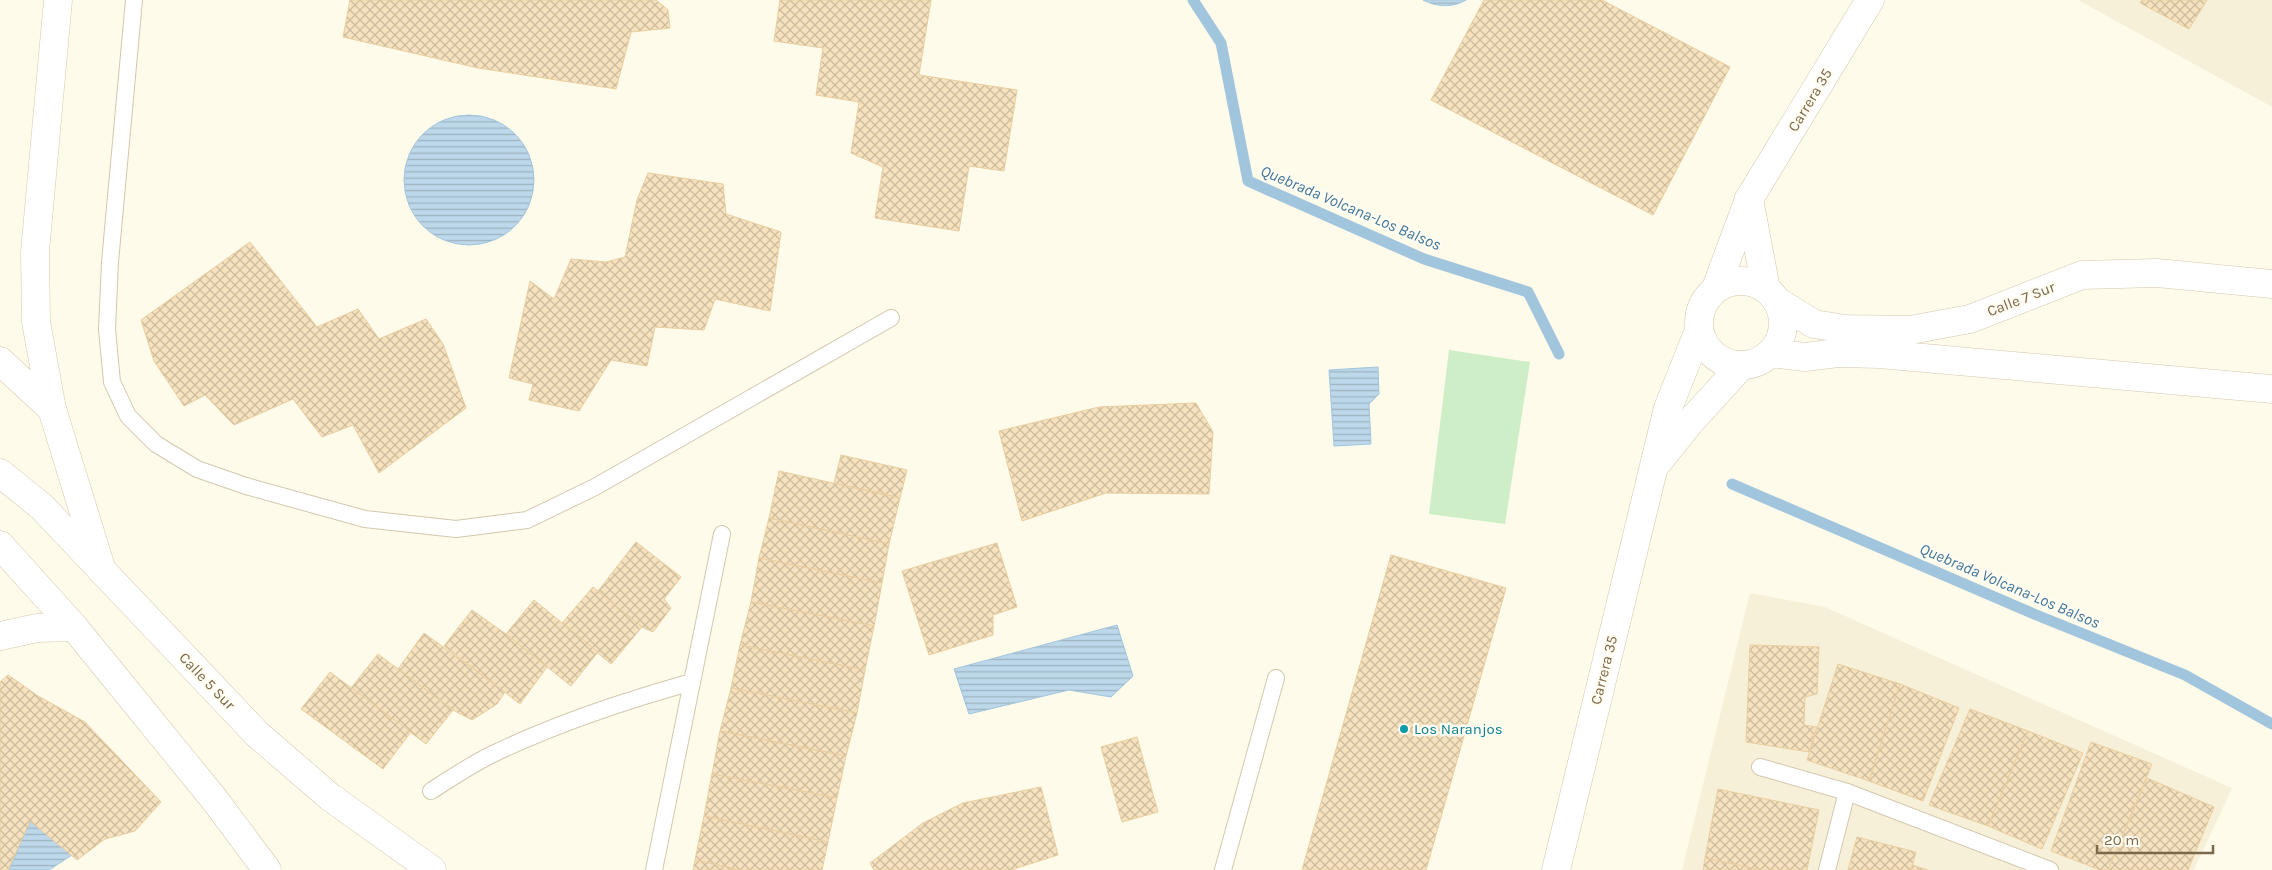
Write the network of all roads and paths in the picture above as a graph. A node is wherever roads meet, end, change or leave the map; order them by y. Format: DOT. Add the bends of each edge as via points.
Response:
graph roads {
  1 [pos="58,0"];
  2 [pos="134,0"];
  3 [pos="1870,0"];
  4 [pos="1749,199"];
  5 [pos="2272,284"];
  6 [pos="1716,288"];
  7 [pos="1772,295"];
  8 [pos="891,318"];
  9 [pos="1699,330"];
  10 [pos="1770,353"];
  11 [pos="0,362"];
  12 [pos="1742,365"];
  13 [pos="2272,389"];
  14 [pos="52,409"];
  15 [pos="1653,469"];
  16 [pos="0,473"];
  17 [pos="722,534"];
  18 [pos="0,545"];
  19 [pos="102,571"];
  20 [pos="74,627"];
  21 [pos="0,636"];
  22 [pos="1276,678"];
  23 [pos="692,682"];
  24 [pos="1760,767"];
  25 [pos="431,791"];
  26 [pos="1846,792"];
  27 [pos="267,870"];
  28 [pos="432,870"];
  29 [pos="654,870"];
  30 [pos="1223,870"];
  31 [pos="1556,870"];
  32 [pos="1827,870"];
  33 [pos="2050,870"];
  1 -- 14 [label="street" via="35,252 36,322"];
  2 -- 8 [label="lane" via="110,271 107,329 112,382 128,416 156,444 197,469 365,519 456,529 527,520 595,487"];
  3 -- 4 [label="street, Carrera 35"];
  4 -- 6 [label="street, Carrera 35"];
  4 -- 7 [label="street"];
  5 -- 7 [label="street, Calle 7 Sur" via="2157,273 2082,275 1970,319 1910,330 1845,329 1814,324"];
  6 -- 7 [label="street" via="1741,280 1754,283"];
  6 -- 9 [label="street" via="1701,308"];
  7 -- 10 [label="street" via="1783,314 1783,328 1779,342"];
  9 -- 12 [label="street" via="1704,344 1714,355 1727,363"];
  9 -- 15 [label="street, Carrera 35" via="1668,408"];
  10 -- 12 [label="street" via="1758,362"];
  10 -- 13 [label="street" via="1805,357 1838,353 1879,354"];
  11 -- 14 [label="street"];
  12 -- 15 [label="street, Carrera 35"];
  14 -- 19 [label="street"];
  15 -- 31 [label="street, Carrera 35"];
  16 -- 19 [label="street, Calle 5 Sur" via="42,508"];
  17 -- 23 [label="lane"];
  18 -- 20 [label="street"];
  19 -- 28 [label="street, Calle 5 Sur" via="257,734 330,797"];
  20 -- 21 [label="street" via="37,628"];
  20 -- 27 [label="street" via="214,799"];
  22 -- 30 [label="lane"];
  23 -- 25 [label="lane" via="632,699 559,726 492,754"];
  23 -- 29 [label="lane"];
  24 -- 26 [label="lane"];
  26 -- 32 [label="lane"];
  26 -- 33 [label="lane"];
}
